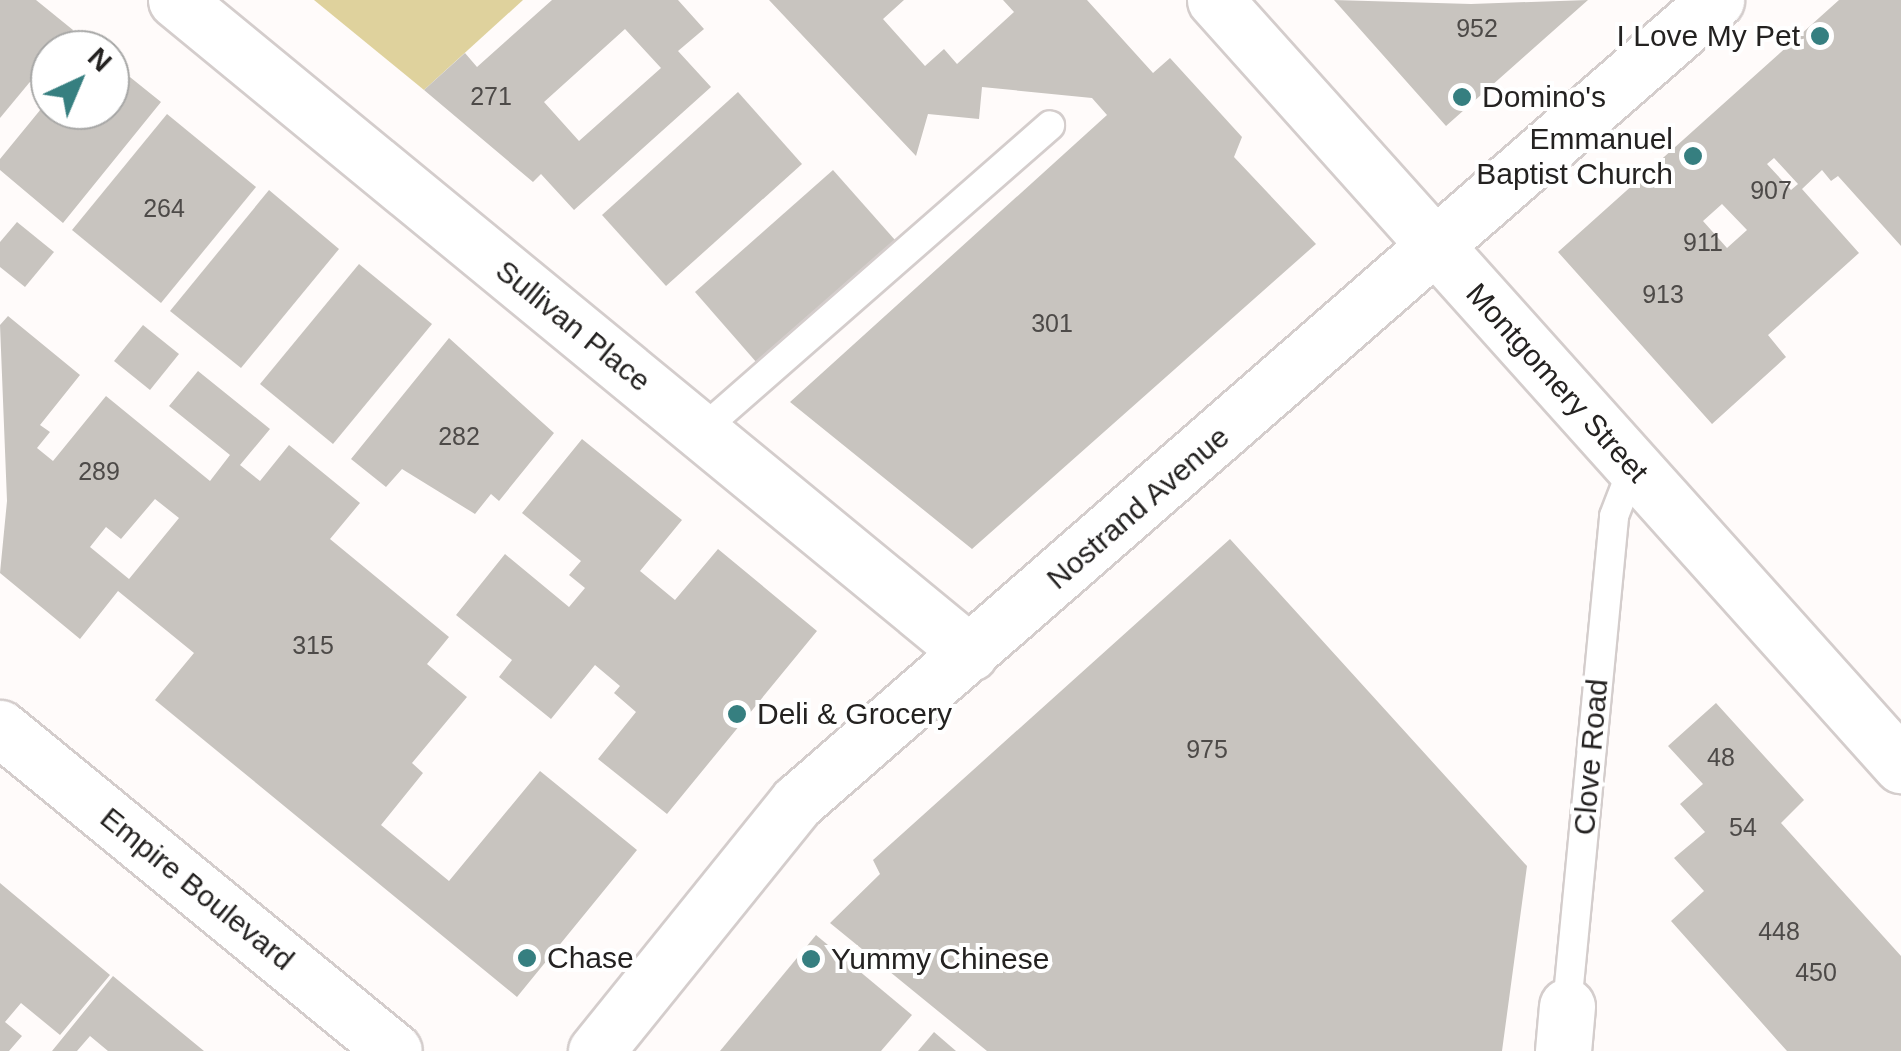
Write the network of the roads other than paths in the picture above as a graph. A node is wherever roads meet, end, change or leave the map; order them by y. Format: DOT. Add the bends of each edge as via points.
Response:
graph roads {
  1 [pos="176,0"];
  2 [pos="1215,0"];
  3 [pos="1716,0"];
  4 [pos="1050,125"];
  5 [pos="1438,251"];
  6 [pos="701,432"];
  7 [pos="1633,468"];
  8 [pos="970,653"];
  9 [pos="0,728"];
  10 [pos="1901,765"];
  11 [pos="1565,1028"];
  12 [pos="394,1051"];
  13 [pos="596,1051"];
  1 -- 6 [label="street, Sullivan Place"];
  2 -- 5 [label="street, Montgomery Street"];
  3 -- 5 [label="street, Nostrand Avenue"];
  4 -- 6 [label="lane"];
  5 -- 7 [label="street, Montgomery Street"];
  5 -- 8 [label="street, Nostrand Avenue"];
  6 -- 8 [label="street, Sullivan Place"];
  7 -- 10 [label="street, Montgomery Street"];
  7 -- 11 [label="lane, Clove Road" via="1617,498"];
  8 -- 13 [label="street, Nostrand Avenue" via="796,802"];
  9 -- 12 [label="street, Empire Boulevard"];
}
